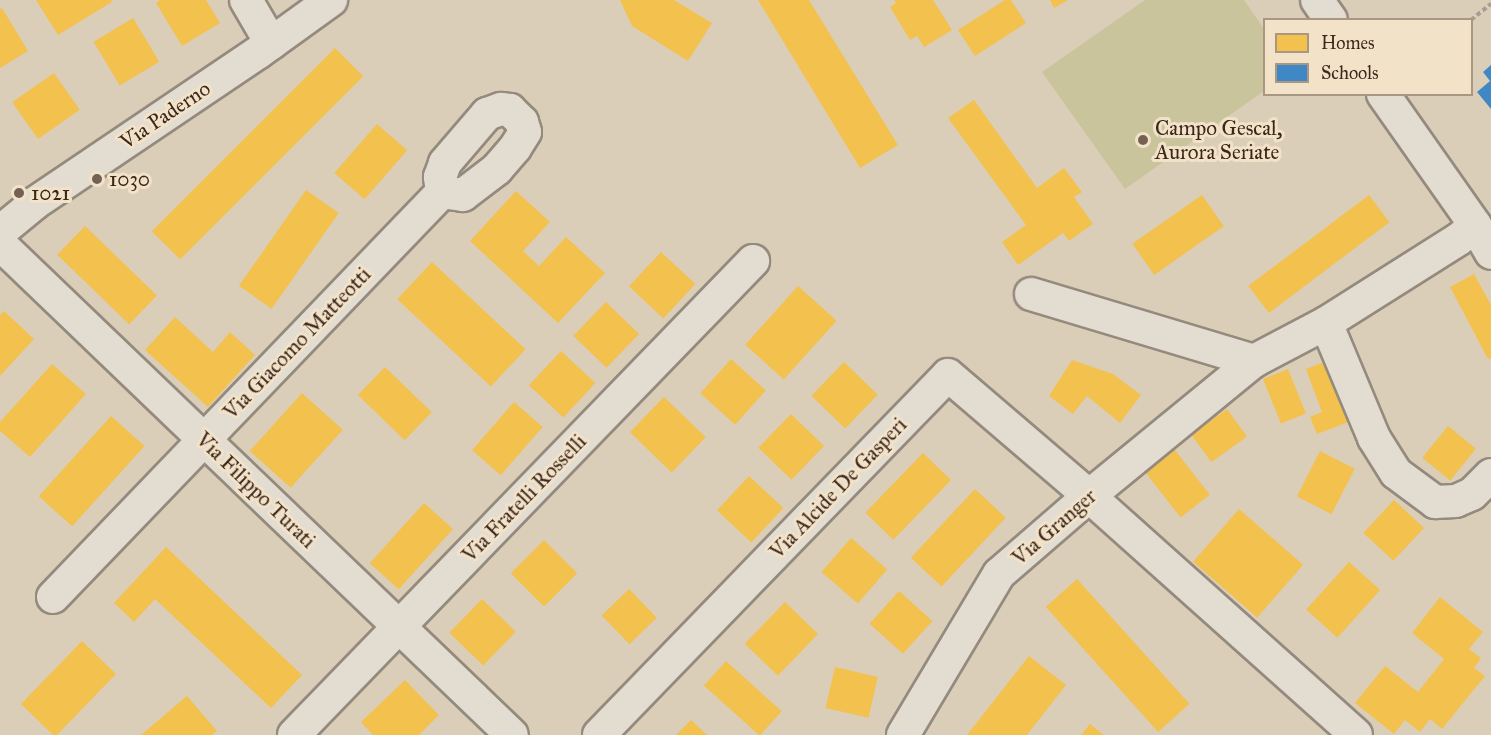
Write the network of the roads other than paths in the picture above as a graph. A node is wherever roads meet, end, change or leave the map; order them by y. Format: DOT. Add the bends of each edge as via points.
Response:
graph roads {
  1 [pos="246,0"];
  2 [pos="331,0"];
  3 [pos="1317,0"];
  4 [pos="1330,18"];
  5 [pos="271,43"];
  6 [pos="1384,96"];
  7 [pos="442,192"];
  8 [pos="1475,225"];
  9 [pos="0,232"];
  10 [pos="0,244"];
  11 [pos="1491,253"];
  12 [pos="753,261"];
  13 [pos="1031,294"];
  14 [pos="1326,323"];
  15 [pos="1254,361"];
  16 [pos="204,440"];
  17 [pos="1491,475"];
  18 [pos="1089,496"];
  19 [pos="53,597"];
  20 [pos="400,628"];
  21 [pos="294,735"];
  22 [pos="512,735"];
  23 [pos="599,735"];
  24 [pos="903,735"];
  25 [pos="1356,735"];
  1 -- 5 [label="street"];
  2 -- 5 [label="street, Via Paderno"];
  3 -- 4 [label="street"];
  5 -- 9 [label="street, Via Paderno" via="35,203"];
  6 -- 8 [label="street"];
  7 -- 16 [label="street, Via Giacomo Matteotti"];
  8 -- 11 [label="street"];
  8 -- 14 [label="street, Via Granger"];
  10 -- 16 [label="street, Via Filippo Turati"];
  12 -- 20 [label="street, Via Fratelli Rosselli"];
  13 -- 15 [label="street"];
  14 -- 15 [label="street, Via Granger"];
  14 -- 17 [label="street" via="1374,438 1396,474 1435,502 1456,501"];
  15 -- 18 [label="street, Via Granger"];
  16 -- 19 [label="street, Via Giacomo Matteotti"];
  16 -- 20 [label="street, Via Filippo Turati"];
  18 -- 23 [label="street, Via Alcide De Gasperi" via="948,375"];
  18 -- 24 [label="street, Via Granger" via="999,574"];
  18 -- 25 [label="street"];
  20 -- 21 [label="street, Via Fratelli Rosselli"];
  20 -- 22 [label="street, Via Filippo Turati"];
}
